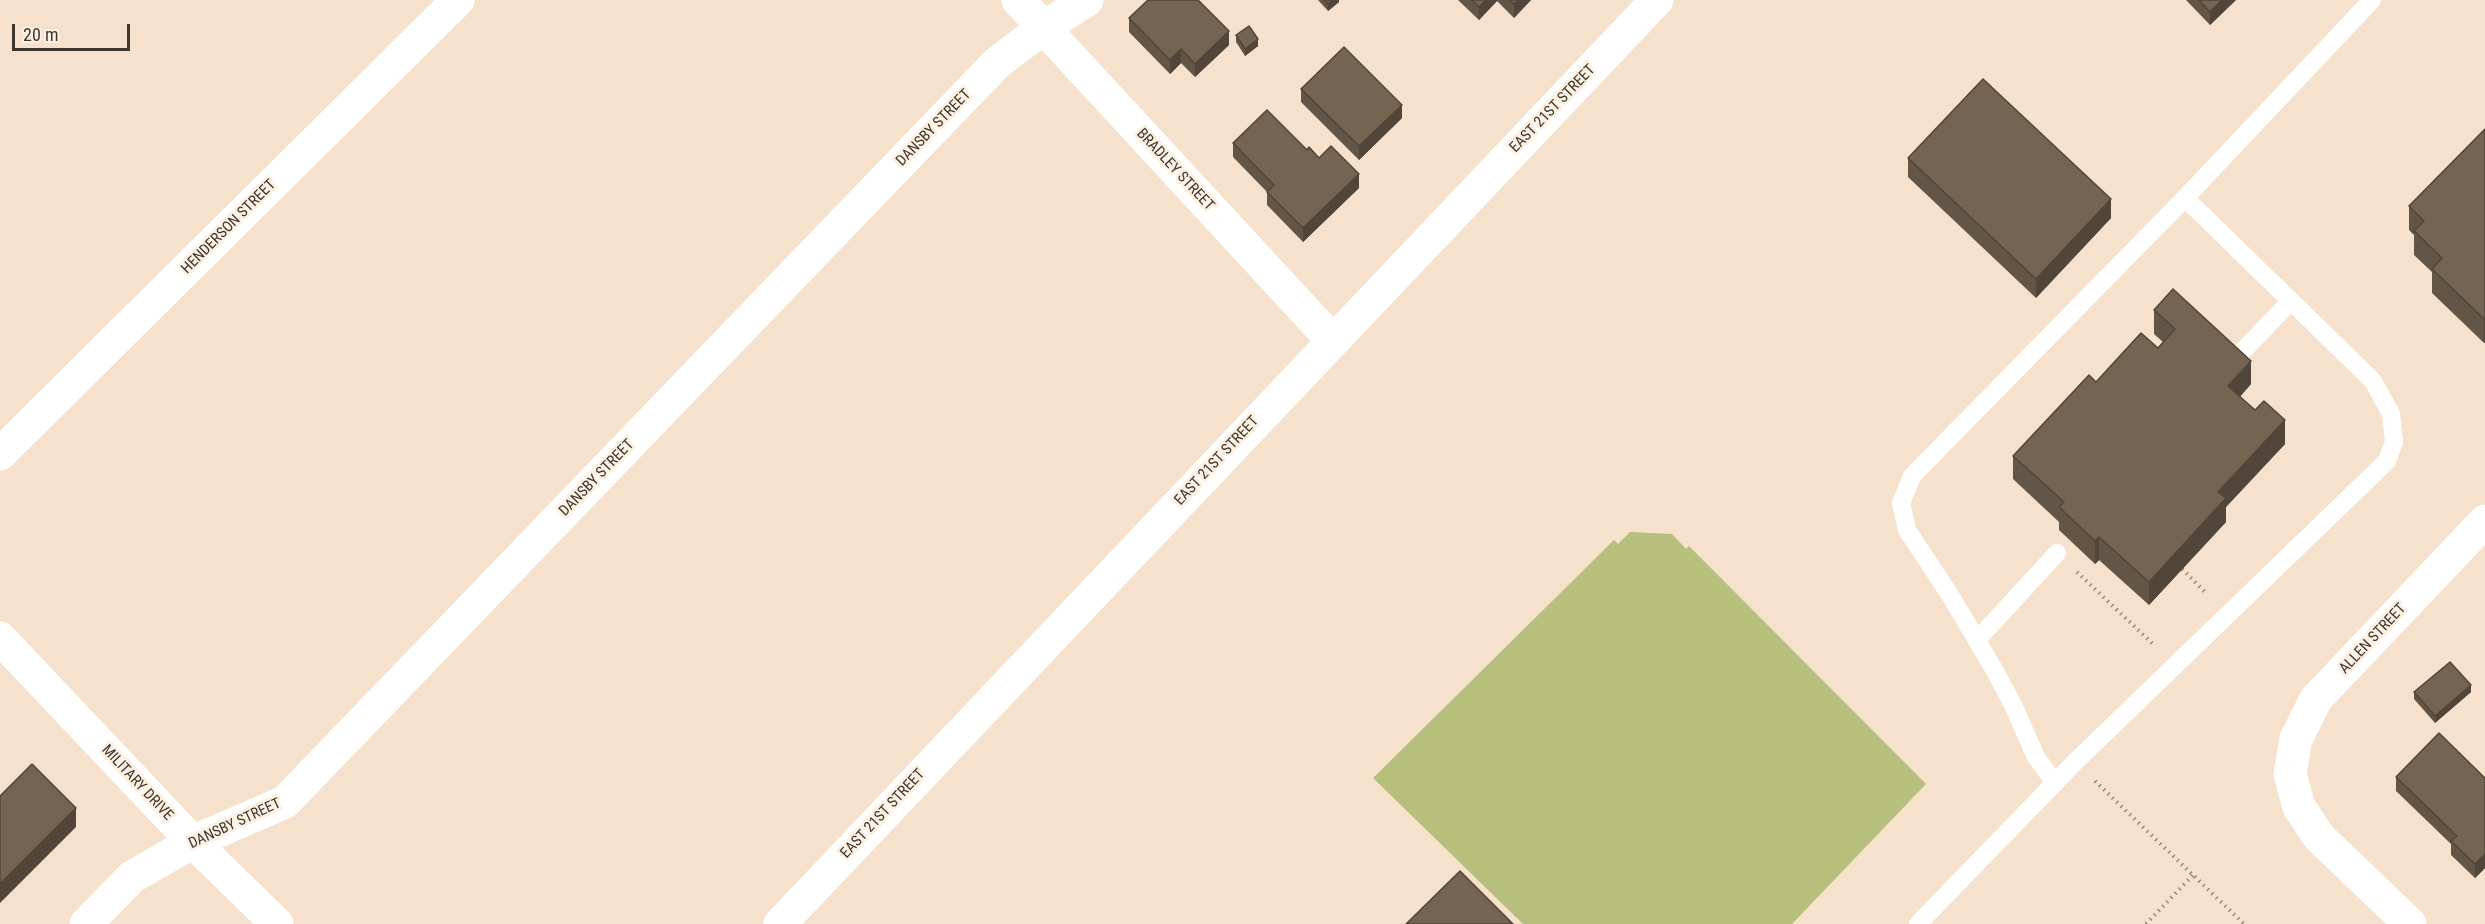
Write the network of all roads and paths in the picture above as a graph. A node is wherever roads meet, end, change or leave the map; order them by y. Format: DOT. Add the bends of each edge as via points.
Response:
graph roads {
  1 [pos="458,0"];
  2 [pos="1018,0"];
  3 [pos="1087,0"];
  4 [pos="1657,0"];
  5 [pos="2365,3"];
  6 [pos="1043,28"];
  7 [pos="2185,198"];
  8 [pos="2291,301"];
  9 [pos="1332,340"];
  10 [pos="2236,358"];
  11 [pos="0,454"];
  12 [pos="2485,520"];
  13 [pos="2057,553"];
  14 [pos="0,638"];
  15 [pos="1977,640"];
  16 [pos="2176,665"];
  17 [pos="2076,762"];
  18 [pos="2055,783"];
  19 [pos="193,842"];
  20 [pos="2193,875"];
  21 [pos="86,924"];
  22 [pos="278,924"];
  23 [pos="780,924"];
  24 [pos="1918,924"];
  25 [pos="2146,924"];
  26 [pos="2244,924"];
  27 [pos="2410,924"];
  1 -- 11 [label="street, HENDERSON STREET"];
  2 -- 6 [label="street, BRADLEY STREET"];
  3 -- 6 [label="street, DANSBY STREET"];
  4 -- 9 [label="street, EAST 21ST STREET"];
  5 -- 7 [label="lane"];
  6 -- 9 [label="street, BRADLEY STREET"];
  6 -- 19 [label="street, DANSBY STREET" via="997,63 285,802"];
  7 -- 8 [label="lane"];
  7 -- 15 [label="lane" via="1912,476 1901,503 1907,530"];
  8 -- 10 [label="lane"];
  8 -- 16 [label="lane" via="2373,381 2391,414 2394,442 2386,461"];
  9 -- 23 [label="street, EAST 21ST STREET"];
  12 -- 27 [label="street, ALLEN STREET" via="2316,699 2296,739 2290,774 2299,807 2319,837"];
  13 -- 15 [label="lane"];
  13 -- 16 [label="path"];
  14 -- 19 [label="street, MILITARY DRIVE"];
  15 -- 18 [label="lane" via="2036,757"];
  16 -- 17 [label="lane"];
  17 -- 18 [label="lane"];
  17 -- 20 [label="path"];
  18 -- 24 [label="lane"];
  19 -- 21 [label="street, DANSBY STREET" via="132,877"];
  19 -- 22 [label="street, MILITARY DRIVE"];
  20 -- 25 [label="path"];
  20 -- 26 [label="path"];
}
